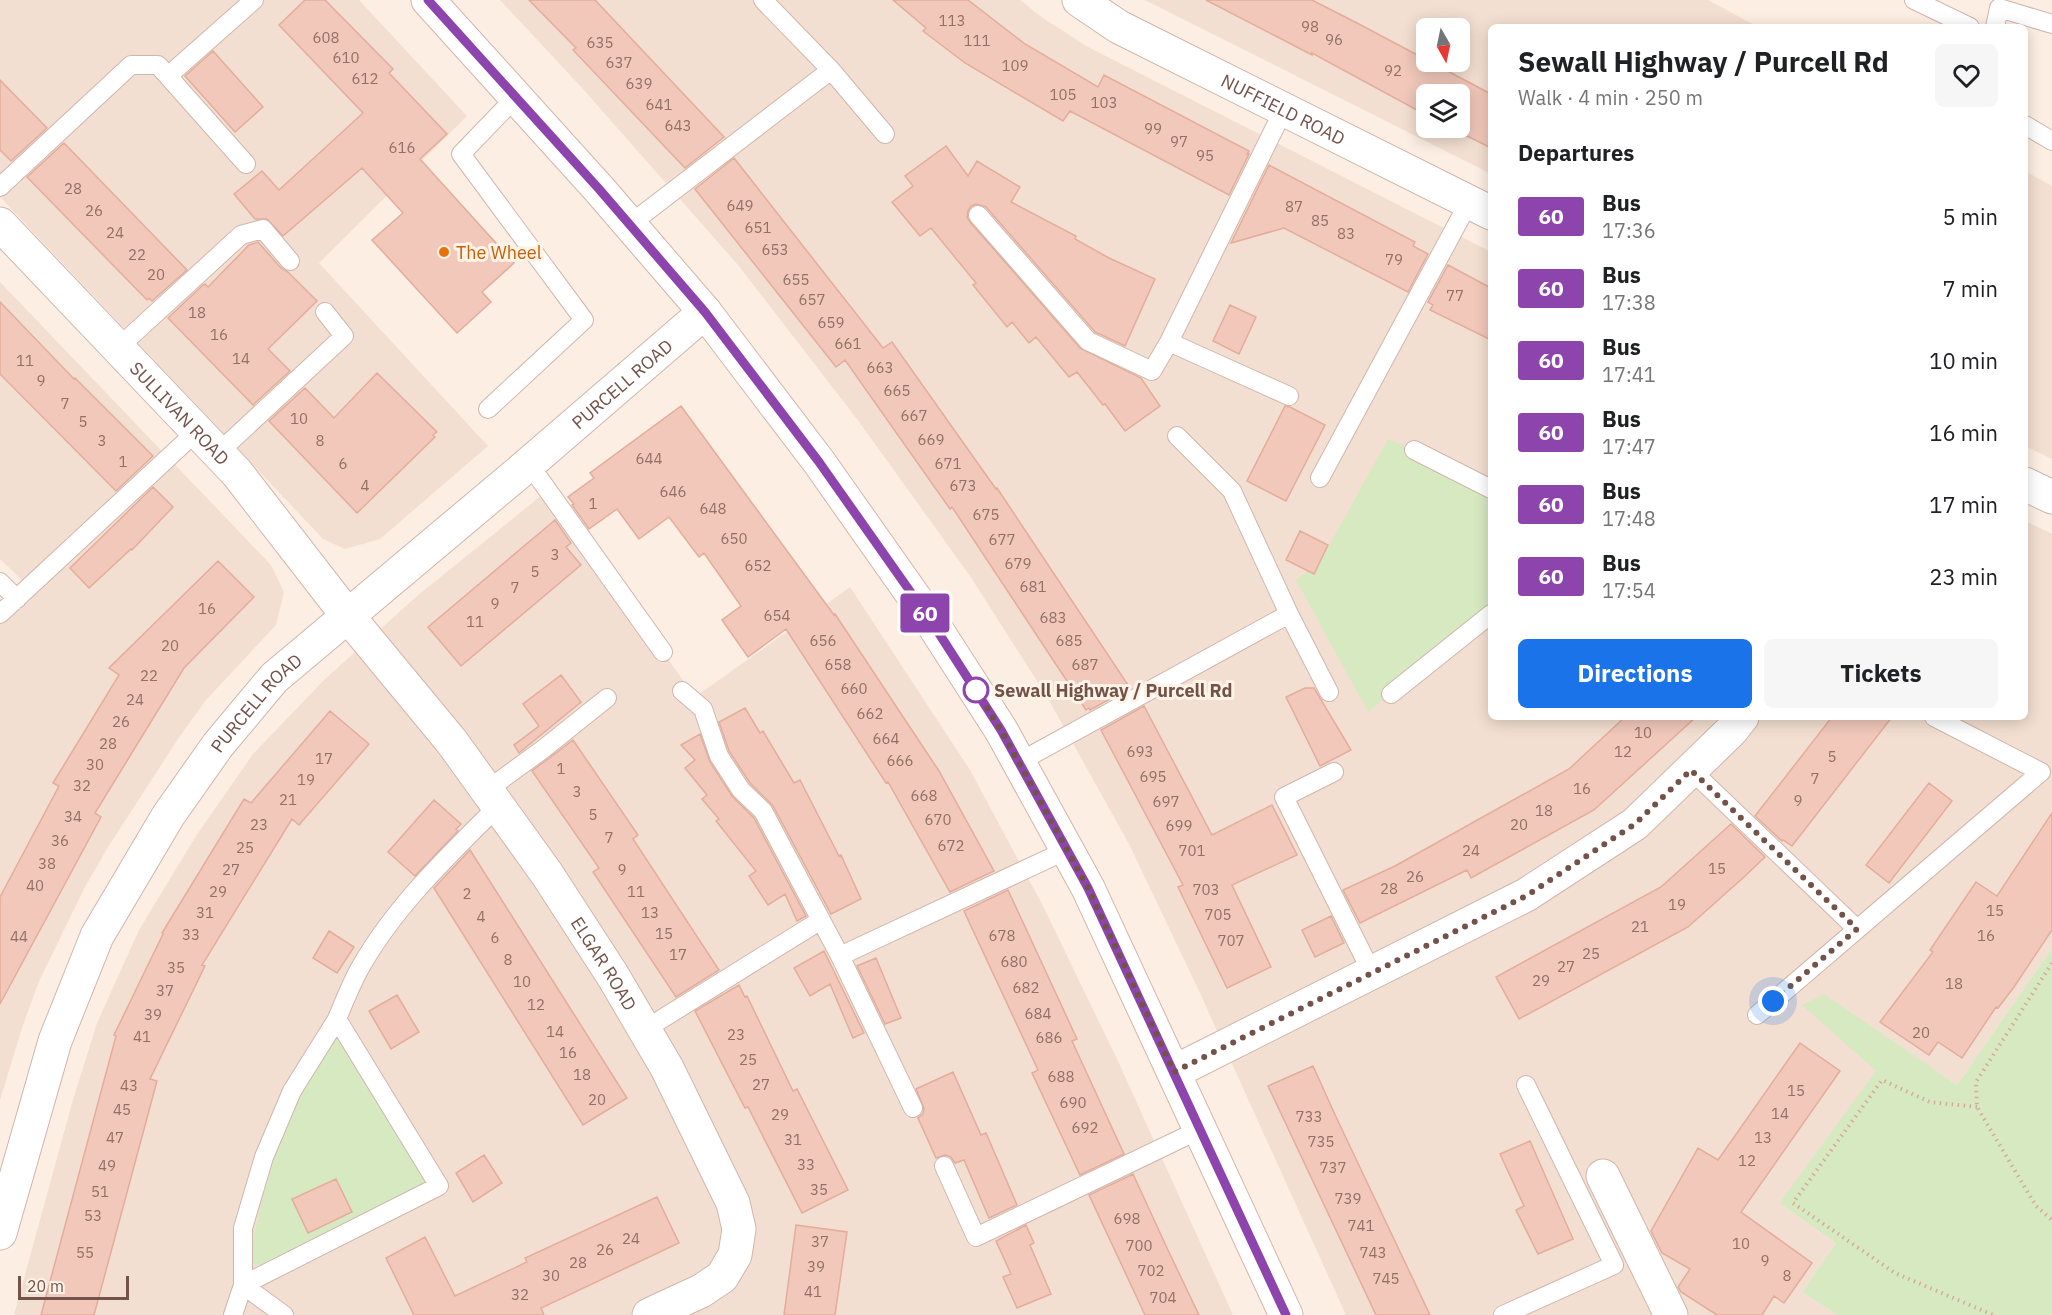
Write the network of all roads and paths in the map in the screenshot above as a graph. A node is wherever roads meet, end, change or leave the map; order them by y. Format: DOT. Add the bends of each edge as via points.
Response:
graph roads {
  1 [pos="254,0"];
  2 [pos="428,0"];
  3 [pos="763,0"];
  4 [pos="1079,0"];
  5 [pos="1914,0"];
  6 [pos="1964,24"];
  7 [pos="1996,24"];
  8 [pos="2052,24"];
  9 [pos="831,70"];
  10 [pos="168,76"];
  11 [pos="516,97"];
  12 [pos="1284,109"];
  13 [pos="2028,127"];
  14 [pos="885,134"];
  15 [pos="2052,141"];
  16 [pos="246,164"];
  17 [pos="0,187"];
  18 [pos="1480,208"];
  19 [pos="978,215"];
  20 [pos="0,224"];
  21 [pos="629,225"];
  22 [pos="290,261"];
  23 [pos="325,312"];
  24 [pos="705,312"];
  25 [pos="1169,342"];
  26 [pos="119,347"];
  27 [pos="1289,396"];
  28 [pos="488,409"];
  29 [pos="1177,436"];
  30 [pos="208,442"];
  31 [pos="1414,450"];
  32 [pos="529,464"];
  33 [pos="1320,478"];
  34 [pos="2028,486"];
  35 [pos="1488,487"];
  36 [pos="2052,498"];
  37 [pos="0,582"];
  38 [pos="17,599"];
  39 [pos="0,614"];
  40 [pos="1289,614"];
  41 [pos="347,615"];
  42 [pos="1488,616"];
  43 [pos="663,652"];
  44 [pos="682,691"];
  45 [pos="1329,692"];
  46 [pos="1391,694"];
  47 [pos="607,698"];
  48 [pos="1740,720"];
  49 [pos="1940,720"];
  50 [pos="1019,762"];
  51 [pos="1691,770"];
  52 [pos="1334,772"];
  53 [pos="2046,775"];
  54 [pos="492,798"];
  55 [pos="1067,850"];
  56 [pos="821,920"];
  57 [pos="1857,929"];
  58 [pos="840,956"];
  59 [pos="2052,963"];
  60 [pos="1372,973"];
  61 [pos="1757,1015"];
  62 [pos="337,1019"];
  63 [pos="644,1030"];
  64 [pos="1174,1072"];
  65 [pos="1526,1085"];
  66 [pos="1977,1107"];
  67 [pos="913,1108"];
  68 [pos="1201,1129"];
  69 [pos="944,1166"];
  70 [pos="1603,1176"];
  71 [pos="2052,1220"];
  72 [pos="0,1233"];
  73 [pos="243,1285"];
  74 [pos="234,1315"];
  75 [pos="284,1315"];
  76 [pos="649,1315"];
  77 [pos="1286,1315"];
  78 [pos="1503,1315"];
  79 [pos="1671,1315"];
  80 [pos="1993,1315"];
  1 -- 10 [label="lane"];
  2 -- 11 [label="street"];
  3 -- 9 [label="lane"];
  4 -- 12 [label="street, NUFFIELD ROAD" via="1119,27"];
  5 -- 6 [label="lane"];
  7 -- 8 [label="lane" via="1999,8"];
  9 -- 14 [label="lane"];
  9 -- 21 [label="lane"];
  10 -- 16 [label="lane"];
  10 -- 17 [label="lane" via="158,65 130,65"];
  11 -- 21 [label="street"];
  11 -- 28 [label="lane" via="461,154 584,320"];
  12 -- 18 [label="street, NUFFIELD ROAD"];
  12 -- 25 [label="lane"];
  13 -- 15 [label="lane"];
  18 -- 33 [label="lane"];
  19 -- 25 [label="lane" via="1088,341 1152,371"];
  20 -- 26 [label="street, SULLIVAN ROAD"];
  21 -- 24 [label="street"];
  22 -- 26 [label="lane" via="263,229 241,235"];
  23 -- 30 [label="lane" via="344,336"];
  24 -- 32 [label="street, PURCELL ROAD"];
  24 -- 50 [label="street" via="819,462 931,621"];
  25 -- 27 [label="lane"];
  26 -- 30 [label="street, SULLIVAN ROAD"];
  29 -- 40 [label="lane" via="1232,491"];
  30 -- 38 [label="lane"];
  30 -- 41 [label="street, SULLIVAN ROAD" via="237,473"];
  31 -- 35 [label="lane"];
  32 -- 41 [label="street, PURCELL ROAD"];
  32 -- 43 [label="lane"];
  34 -- 36 [label="street"];
  37 -- 38 [label="lane"];
  38 -- 39 [label="lane"];
  40 -- 45 [label="lane"];
  40 -- 50 [label="lane"];
  41 -- 54 [label="street, ELGAR ROAD" via="452,741"];
  41 -- 72 [label="street, PURCELL ROAD" via="274,678 218,745 168,816 97,936 54,1041"];
  42 -- 46 [label="lane"];
  44 -- 56 [label="lane" via="703,709 719,756 741,790 763,811"];
  47 -- 54 [label="lane" via="542,750"];
  48 -- 51 [label="street"];
  49 -- 53 [label="lane"];
  50 -- 55 [label="street"];
  51 -- 57 [label="lane"];
  51 -- 60 [label="street" via="1635,824 1526,896"];
  52 -- 60 [label="lane" via="1284,797"];
  53 -- 57 [label="lane"];
  54 -- 62 [label="lane" via="399,912 360,968"];
  54 -- 63 [label="street, ELGAR ROAD" via="547,874"];
  55 -- 58 [label="lane"];
  55 -- 64 [label="street"];
  56 -- 58 [label="lane"];
  56 -- 63 [label="lane"];
  57 -- 61 [label="lane"];
  58 -- 67 [label="lane"];
  59 -- 66 [label="path" via="1977,1082"];
  60 -- 64 [label="street"];
  62 -- 73 [label="lane" via="292,1091 264,1157 243,1228"];
  62 -- 73 [label="lane" via="439,1186"];
  63 -- 76 [label="street, ELGAR ROAD" via="734,1203 739,1229 735,1255 722,1277"];
  64 -- 68 [label="street"];
  65 -- 78 [label="lane" via="1614,1264"];
  66 -- 71 [label="path" via="2036,1206"];
  66 -- 80 [label="path" via="1930,1102 1882,1080 1793,1203 1895,1273"];
  68 -- 69 [label="lane" via="976,1237"];
  68 -- 77 [label="street"];
  70 -- 79 [label="street"];
  73 -- 74 [label="lane"];
  73 -- 75 [label="lane"];
}
